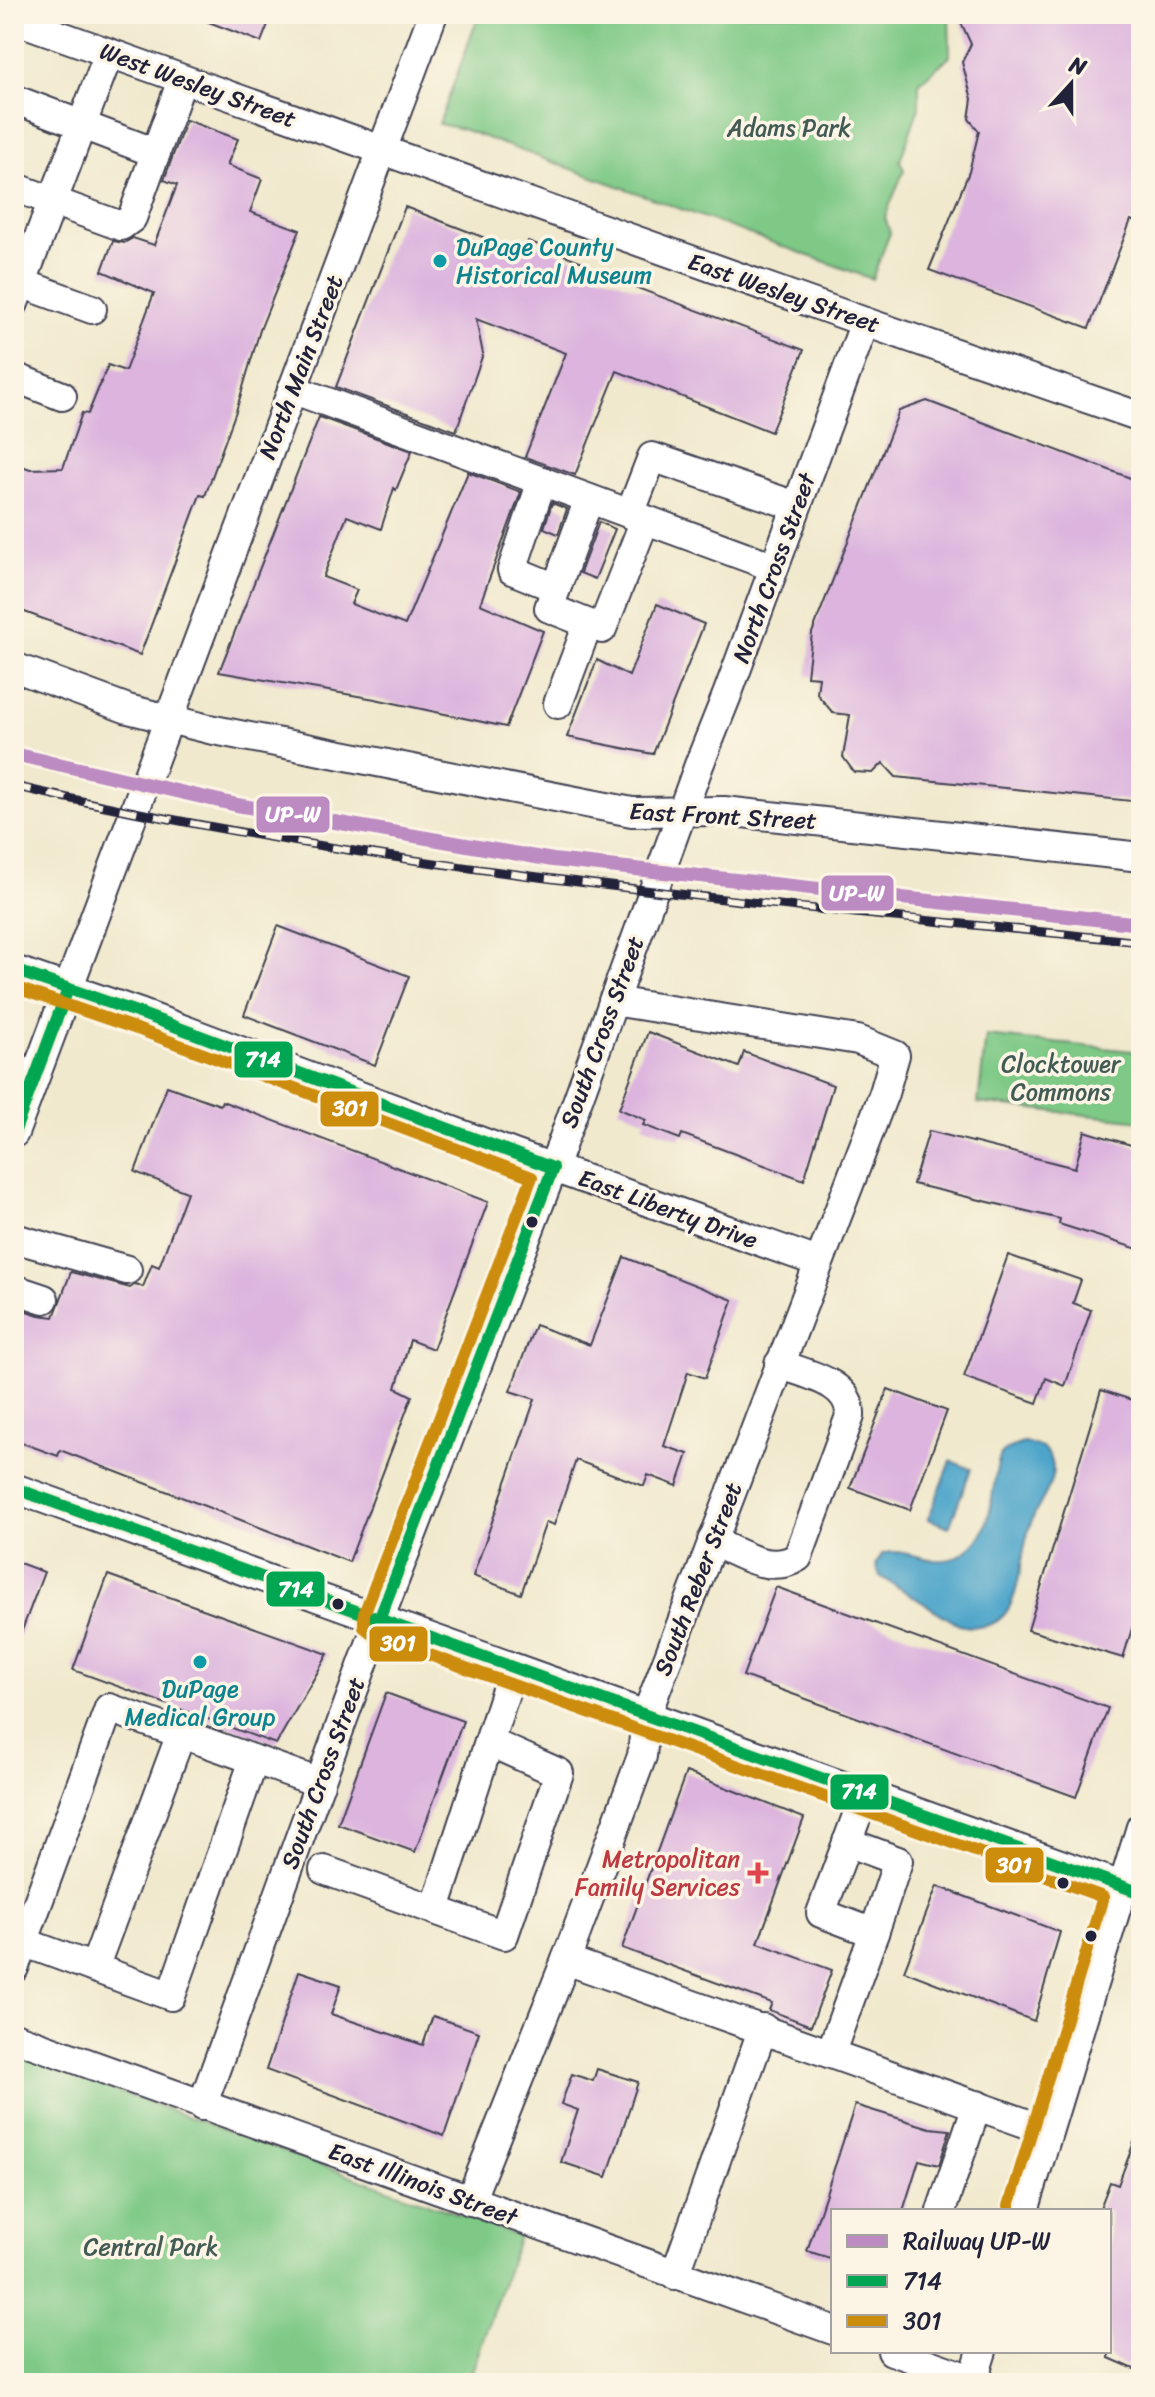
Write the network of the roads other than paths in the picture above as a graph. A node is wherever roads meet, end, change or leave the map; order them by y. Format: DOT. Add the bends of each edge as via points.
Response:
graph roads {
  1 [pos="433,14"];
  2 [pos="29,20"];
  3 [pos="109,53"];
  4 [pos="182,80"];
  5 [pos="16,100"];
  6 [pos="82,125"];
  7 [pos="382,151"];
  8 [pos="156,153"];
  9 [pos="14,187"];
  10 [pos="54,202"];
  11 [pos="18,293"];
  12 [pos="92,309"];
  13 [pos="865,322"];
  14 [pos="14,377"];
  15 [pos="292,389"];
  16 [pos="62,396"];
  17 [pos="1141,417"];
  18 [pos="542,481"];
  19 [pos="589,499"];
  20 [pos="796,506"];
  21 [pos="637,517"];
  22 [pos="774,567"];
  23 [pos="556,588"];
  24 [pos="588,624"];
  25 [pos="14,667"];
  26 [pos="558,704"];
  27 [pos="169,719"];
  28 [pos="682,813"];
  29 [pos="1141,857"];
  30 [pos="14,970"];
  31 [pos="68,989"];
  32 [pos="613,1001"];
  33 [pos="14,1133"];
  34 [pos="553,1168"];
  35 [pos="14,1238"];
  36 [pos="818,1262"];
  37 [pos="127,1270"];
  38 [pos="14,1289"];
  39 [pos="44,1299"];
  40 [pos="779,1364"];
  41 [pos="14,1488"];
  42 [pos="712,1541"];
  43 [pos="379,1620"];
  44 [pos="513,1668"];
  45 [pos="646,1716"];
  46 [pos="181,1734"];
  47 [pos="489,1742"];
  48 [pos="254,1760"];
  49 [pos="320,1783"];
  50 [pos="865,1794"];
  51 [pos="1141,1827"];
  52 [pos="847,1842"];
  53 [pos="324,1870"];
  54 [pos="1132,1890"];
  55 [pos="435,1909"];
  56 [pos="874,1933"];
  57 [pos="19,1955"];
  58 [pos="566,1960"];
  59 [pos="94,1968"];
  60 [pos="763,2028"];
  61 [pos="14,2037"];
  62 [pos="831,2052"];
  63 [pos="977,2105"];
  64 [pos="202,2106"];
  65 [pos="1048,2131"];
  66 [pos="470,2201"];
  67 [pos="942,2209"];
  68 [pos="1025,2209"];
  69 [pos="675,2275"];
  70 [pos="831,2329"];
  71 [pos="898,2353"];
  72 [pos="982,2353"];
  73 [pos="976,2382"];
  1 -- 7 [label="street, North Main Street"];
  2 -- 3 [label="street, West Wesley Street"];
  3 -- 4 [label="street, West Wesley Street"];
  3 -- 6 [label="street"];
  4 -- 7 [label="street, West Wesley Street"];
  4 -- 8 [label="street"];
  5 -- 6 [label="street"];
  6 -- 8 [label="street"];
  6 -- 10 [label="street"];
  7 -- 13 [label="street, East Wesley Street"];
  7 -- 15 [label="street, North Main Street"];
  8 -- 10 [label="street" via="132,218 121,226"];
  9 -- 10 [label="street"];
  10 -- 11 [label="street"];
  11 -- 12 [label="street"];
  13 -- 17 [label="street, East Wesley Street"];
  13 -- 20 [label="street, North Cross Street"];
  14 -- 16 [label="street"];
  15 -- 18 [label="street"];
  15 -- 27 [label="street, North Main Street"];
  18 -- 19 [label="street"];
  18 -- 23 [label="street" via="512,570"];
  19 -- 21 [label="street"];
  19 -- 23 [label="street"];
  20 -- 21 [label="street" via="652,457"];
  20 -- 22 [label="street, North Cross Street"];
  21 -- 22 [label="street"];
  21 -- 24 [label="street" via="602,629"];
  22 -- 28 [label="street, North Cross Street"];
  23 -- 24 [label="street" via="549,608"];
  24 -- 26 [label="street"];
  25 -- 27 [label="street, East Front Street"];
  27 -- 28 [label="street, East Front Street" via="632,812"];
  27 -- 31 [label="street, North Main Street"];
  28 -- 29 [label="street, East Front Street" via="724,811"];
  28 -- 32 [label="street, South Cross Street"];
  30 -- 31 [label="street, East Liberty Drive"];
  31 -- 33 [label="street, North Main Street"];
  31 -- 34 [label="street, East Liberty Drive"];
  32 -- 34 [label="street, South Cross Street"];
  32 -- 36 [label="street, South Reber Street" via="858,1040 895,1055"];
  34 -- 36 [label="street, East Liberty Drive"];
  34 -- 43 [label="street, South Cross Street"];
  35 -- 37 [label="street"];
  36 -- 40 [label="street, South Reber Street"];
  38 -- 39 [label="street"];
  40 -- 42 [label="street, South Reber Street"];
  40 -- 42 [label="street" via="834,1386 851,1404 798,1557 775,1565"];
  41 -- 43 [label="street"];
  42 -- 45 [label="street, South Reber Street"];
  43 -- 44 [label="street"];
  43 -- 49 [label="street, South Cross Street"];
  44 -- 45 [label="street"];
  44 -- 47 [label="street"];
  45 -- 50 [label="street"];
  45 -- 58 [label="street, South Reber Street" via="642,1756"];
  46 -- 48 [label="street"];
  46 -- 57 [label="street" via="109,1708"];
  46 -- 59 [label="street"];
  47 -- 55 [label="street"];
  47 -- 55 [label="street" via="559,1773 504,1935"];
  48 -- 49 [label="street"];
  48 -- 59 [label="street" via="171,1996"];
  49 -- 64 [label="street, South Cross Street"];
  50 -- 52 [label="street"];
  50 -- 54 [label="street"];
  51 -- 54 [label="street"];
  52 -- 56 [label="street" via="898,1861"];
  52 -- 56 [label="street" via="821,1913"];
  53 -- 55 [label="street"];
  54 -- 65 [label="street"];
  56 -- 62 [label="street"];
  57 -- 59 [label="street"];
  58 -- 60 [label="street"];
  58 -- 66 [label="street, South Reber Street"];
  60 -- 62 [label="street"];
  60 -- 69 [label="street"];
  61 -- 64 [label="street, East Illinois Street"];
  62 -- 63 [label="street"];
  63 -- 65 [label="street"];
  63 -- 67 [label="street"];
  64 -- 66 [label="street, East Illinois Street"];
  65 -- 68 [label="street"];
  66 -- 69 [label="street, East Illinois Street"];
  69 -- 70 [label="street, East Illinois Street"];
  71 -- 73 [label="street"];
  72 -- 73 [label="street"];
}
